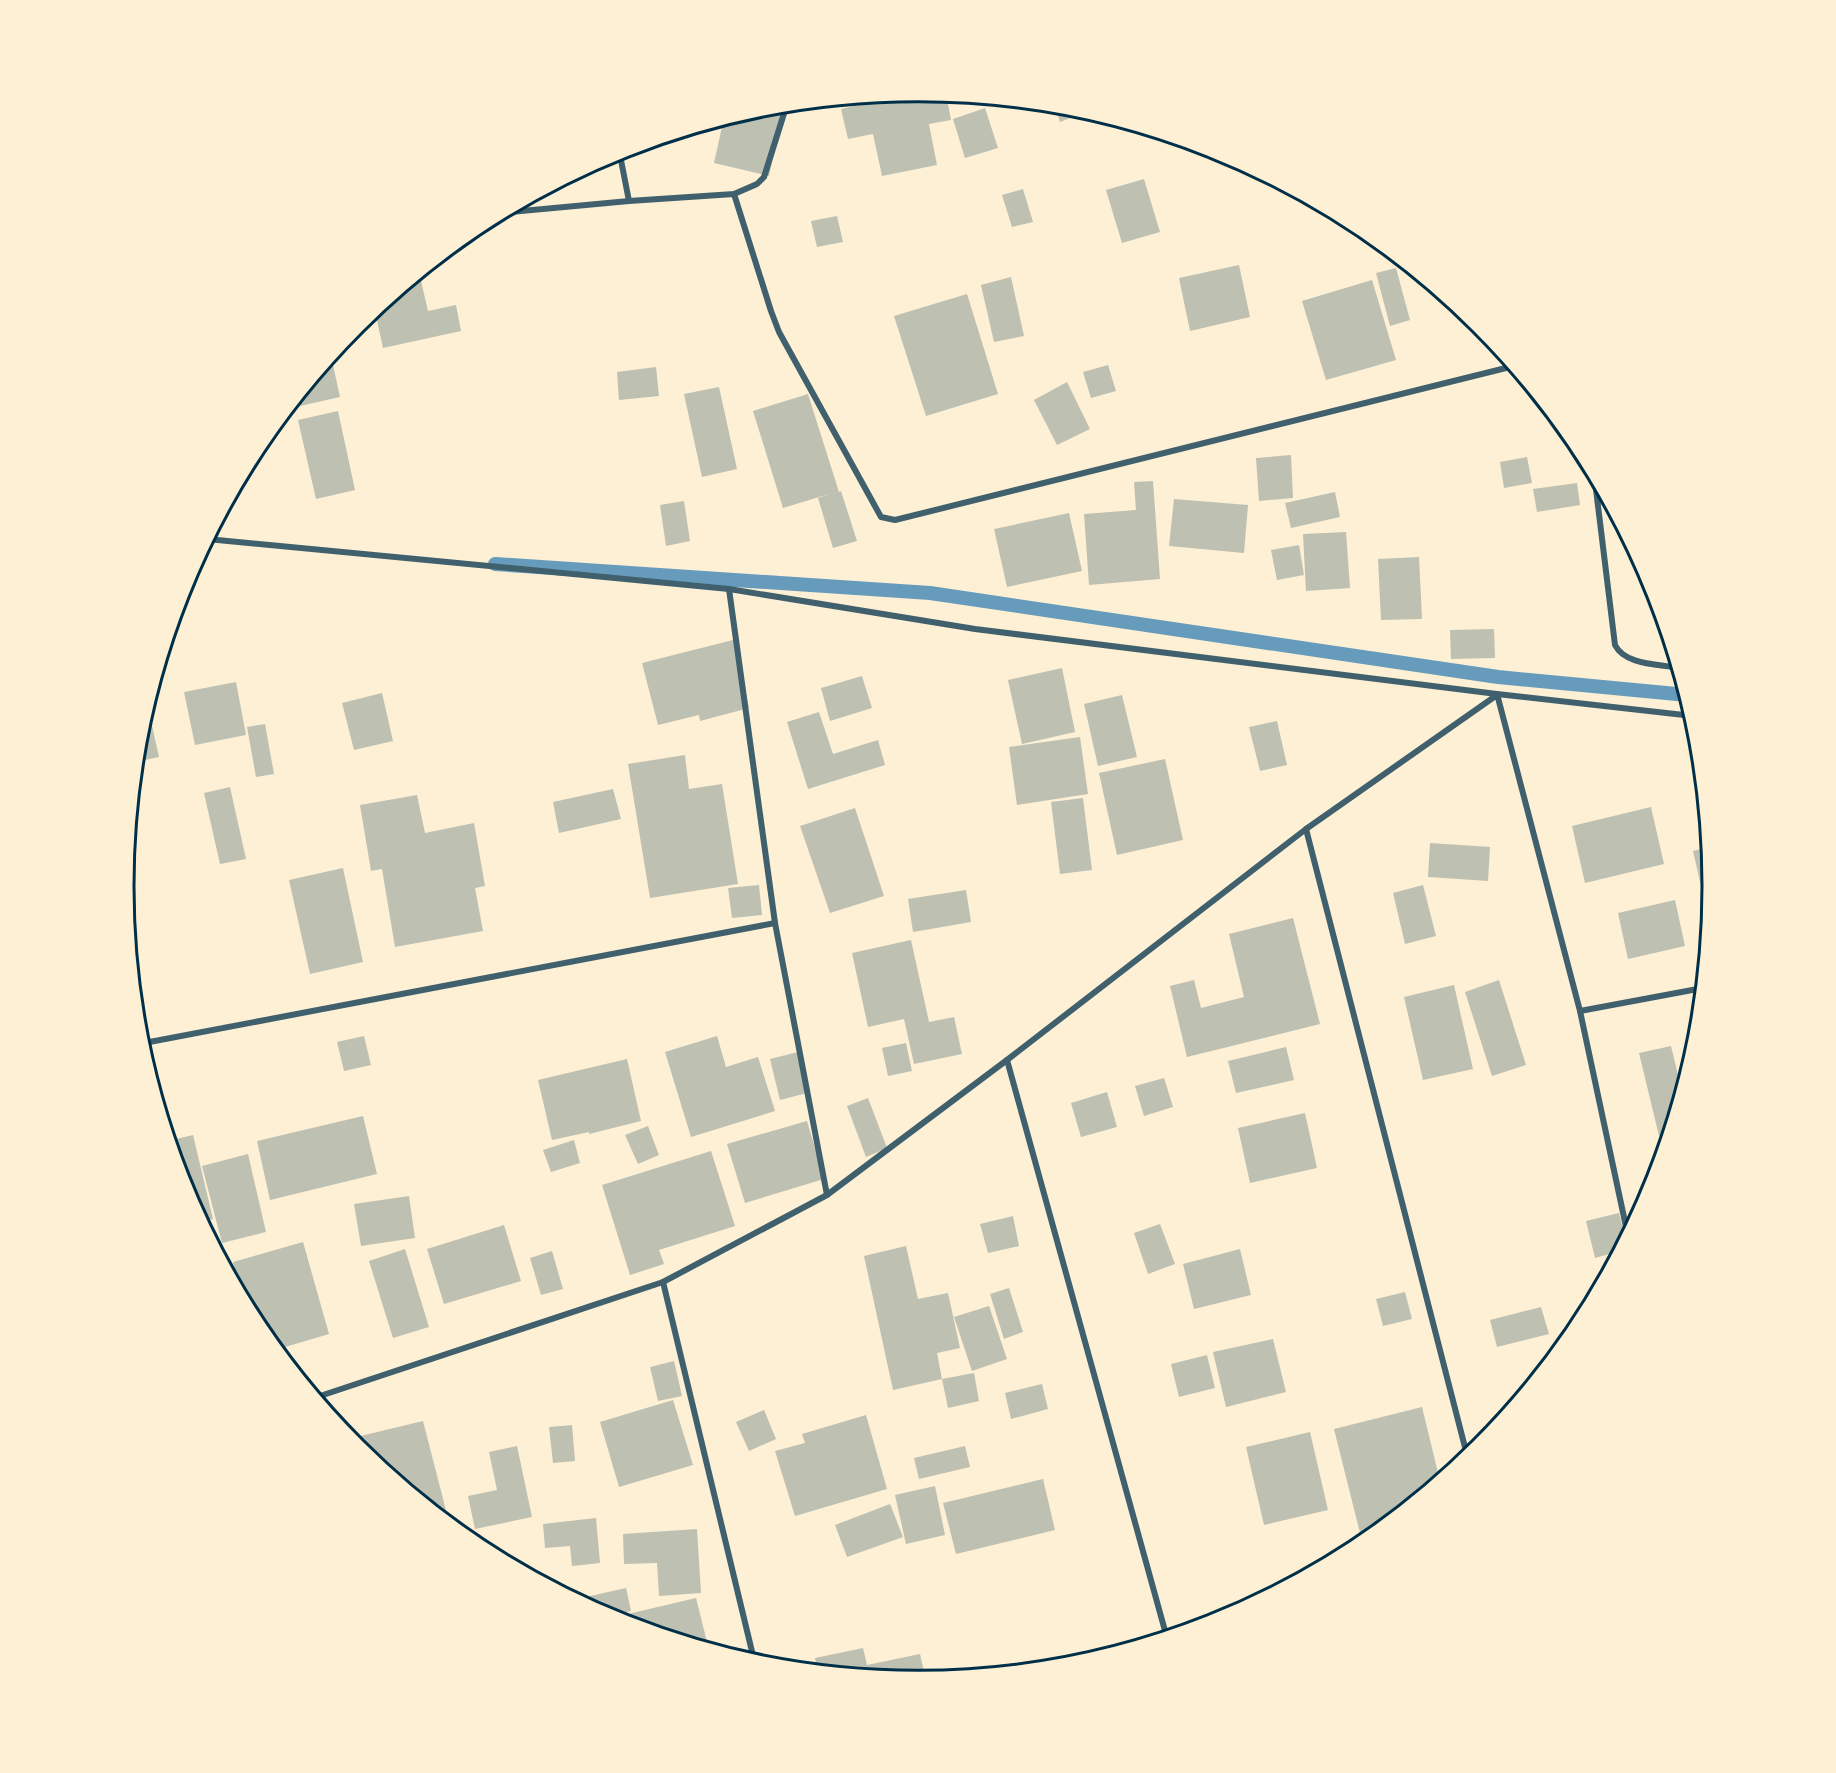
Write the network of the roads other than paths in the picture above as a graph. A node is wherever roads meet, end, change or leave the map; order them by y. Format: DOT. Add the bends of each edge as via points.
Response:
graph roads {
  1 [pos="784,114"];
  2 [pos="621,161"];
  3 [pos="734,194"];
  4 [pos="629,201"];
  5 [pos="519,211"];
  6 [pos="1507,368"];
  7 [pos="1596,493"];
  8 [pos="215,539"];
  9 [pos="729,589"];
  10 [pos="1671,667"];
  11 [pos="1497,694"];
  12 [pos="1683,715"];
  13 [pos="1306,829"];
  14 [pos="775,922"];
  15 [pos="1696,989"];
  16 [pos="1580,1011"];
  17 [pos="149,1042"];
  18 [pos="1007,1060"];
  19 [pos="827,1196"];
  20 [pos="1626,1225"];
  21 [pos="663,1281"];
  22 [pos="321,1396"];
  23 [pos="1465,1448"];
  24 [pos="1165,1631"];
  25 [pos="752,1653"];
  1 -- 3 [label="street" via="764,177"];
  2 -- 4 [label="street"];
  3 -- 4 [label="street"];
  3 -- 6 [label="street" via="780,332 881,518 895,520"];
  4 -- 5 [label="street"];
  7 -- 10 [label="street" via="1618,652 1626,658"];
  8 -- 9 [label="street"];
  9 -- 11 [label="street" via="975,629"];
  9 -- 14 [label="street"];
  11 -- 12 [label="street"];
  11 -- 13 [label="street"];
  11 -- 16 [label="street"];
  13 -- 18 [label="street"];
  13 -- 23 [label="street"];
  14 -- 17 [label="street"];
  14 -- 19 [label="street"];
  15 -- 16 [label="street"];
  16 -- 20 [label="street"];
  18 -- 19 [label="street"];
  18 -- 24 [label="street"];
  19 -- 21 [label="street"];
  21 -- 22 [label="street"];
  21 -- 25 [label="street"];
}
